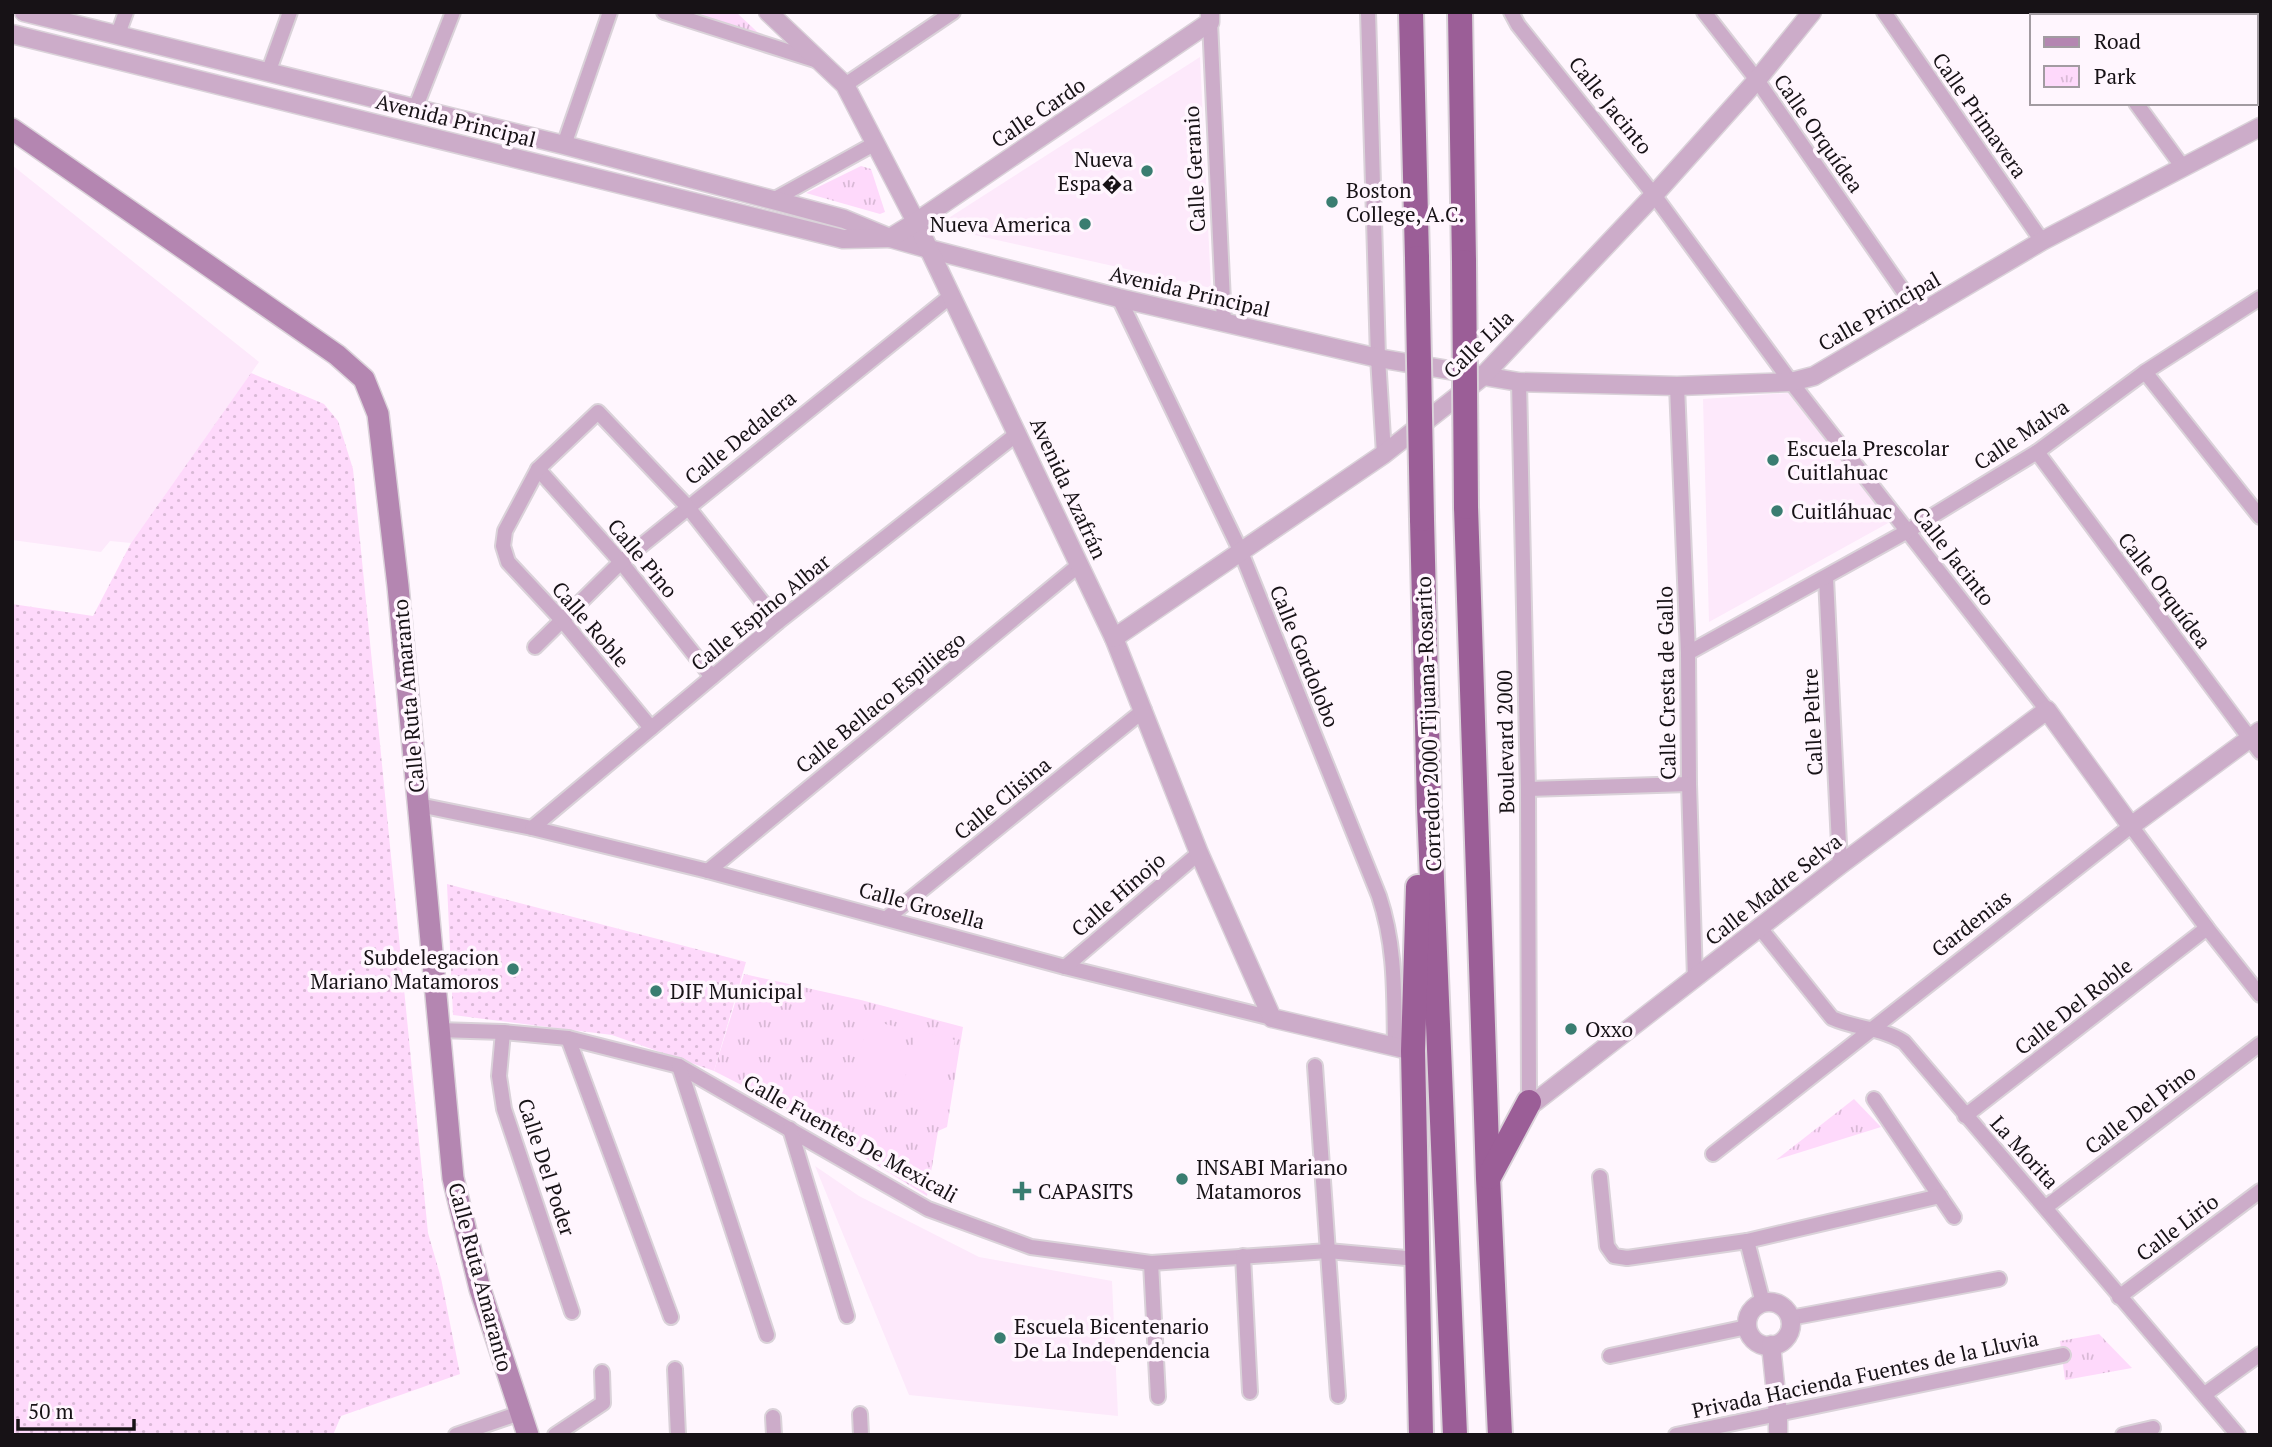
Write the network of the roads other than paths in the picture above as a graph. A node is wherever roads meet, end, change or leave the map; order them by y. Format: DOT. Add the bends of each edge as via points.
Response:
graph roads {
  1 [pos="24,12"];
  2 [pos="126,12"];
  3 [pos="290,12"];
  4 [pos="453,12"];
  5 [pos="610,12"];
  6 [pos="664,12"];
  7 [pos="768,12"];
  8 [pos="953,12"];
  9 [pos="1368,12"];
  10 [pos="1411,12"];
  11 [pos="1460,12"];
  12 [pos="1511,12"];
  13 [pos="1704,12"];
  14 [pos="1812,12"];
  15 [pos="1884,12"];
  16 [pos="1210,17"];
  17 [pos="12,34"];
  18 [pos="118,34"];
  19 [pos="820,61"];
  20 [pos="268,73"];
  21 [pos="1757,80"];
  22 [pos="845,85"];
  23 [pos="2137,105"];
  24 [pos="415,110"];
  25 [pos="2260,127"];
  26 [pos="12,129"];
  27 [pos="874,144"];
  28 [pos="564,145"];
  29 [pos="2182,166"];
  30 [pos="1654,195"];
  31 [pos="773,200"];
  32 [pos="916,222"];
  33 [pos="890,238"];
  34 [pos="2042,241"];
  35 [pos="929,249"];
  36 [pos="952,295"];
  37 [pos="1119,298"];
  38 [pos="2260,298"];
  39 [pos="1920,315"];
  40 [pos="1224,323"];
  41 [pos="1378,358"];
  42 [pos="2146,372"];
  43 [pos="1482,376"];
  44 [pos="1519,382"];
  45 [pos="1791,382"];
  46 [pos="1677,386"];
  47 [pos="1018,433"];
  48 [pos="2037,452"];
  49 [pos="1384,454"];
  50 [pos="538,469"];
  51 [pos="687,506"];
  52 [pos="2260,517"];
  53 [pos="1906,532"];
  54 [pos="1241,552"];
  55 [pos="621,562"];
  56 [pos="1079,565"];
  57 [pos="1826,578"];
  58 [pos="562,620"];
  59 [pos="778,622"];
  60 [pos="1114,638"];
  61 [pos="535,647"];
  62 [pos="1688,653"];
  63 [pos="712,677"];
  64 [pos="1144,710"];
  65 [pos="2047,710"];
  66 [pos="651,728"];
  67 [pos="2256,741"];
  68 [pos="1689,785"];
  69 [pos="1528,789"];
  70 [pos="419,805"];
  71 [pos="1429,807"];
  72 [pos="2131,826"];
  73 [pos="532,828"];
  74 [pos="1199,853"];
  75 [pos="1840,865"];
  76 [pos="708,871"];
  77 [pos="887,918"];
  78 [pos="1760,928"];
  79 [pos="2207,928"];
  80 [pos="1065,967"];
  81 [pos="1695,979"];
  82 [pos="2260,995"];
  83 [pos="1272,1018"];
  84 [pos="1870,1030"];
  85 [pos="438,1031"];
  86 [pos="503,1032"];
  87 [pos="568,1038"];
  88 [pos="2260,1044"];
  89 [pos="1404,1049"];
  90 [pos="679,1066"];
  91 [pos="1315,1066"];
  92 [pos="1874,1099"];
  93 [pos="1529,1102"];
  94 [pos="1965,1116"];
  95 [pos="790,1129"];
  96 [pos="1713,1154"];
  97 [pos="1489,1178"];
  98 [pos="1600,1178"];
  99 [pos="2260,1191"];
  100 [pos="1940,1196"];
  101 [pos="2046,1208"];
  102 [pos="1954,1217"];
  103 [pos="1747,1241"];
  104 [pos="1328,1251"];
  105 [pos="1243,1256"];
  106 [pos="1417,1259"];
  107 [pos="1151,1263"];
  108 [pos="1999,1279"];
  109 [pos="2119,1297"];
  110 [pos="1763,1303"];
  111 [pos="572,1312"];
  112 [pos="847,1316"];
  113 [pos="671,1317"];
  114 [pos="1790,1318"];
  115 [pos="1747,1327"];
  116 [pos="767,1335"];
  117 [pos="1771,1345"];
  118 [pos="2063,1354"];
  119 [pos="2260,1354"];
  120 [pos="1610,1356"];
  121 [pos="675,1368"];
  122 [pos="602,1372"];
  123 [pos="1250,1392"];
  124 [pos="2205,1394"];
  125 [pos="1338,1396"];
  126 [pos="1158,1397"];
  127 [pos="520,1413"];
  128 [pos="860,1414"];
  129 [pos="1779,1414"];
  130 [pos="773,1417"];
  131 [pos="2154,1428"];
  132 [pos="456,1435"];
  133 [pos="528,1435"];
  134 [pos="555,1435"];
  135 [pos="678,1435"];
  136 [pos="774,1435"];
  137 [pos="861,1435"];
  138 [pos="1421,1435"];
  139 [pos="1455,1435"];
  140 [pos="1500,1435"];
  141 [pos="1676,1435"];
  142 [pos="1778,1435"];
  143 [pos="2123,1435"];
  144 [pos="2238,1435"];
  1 -- 18 [label="street, Avenida Principal"];
  2 -- 18 [label="street"];
  3 -- 20 [label="street"];
  4 -- 24 [label="street"];
  5 -- 28 [label="street"];
  6 -- 19 [label="street"];
  7 -- 19 [label="street, Avenida Azafrán"];
  8 -- 22 [label="street"];
  9 -- 41 [label="street"];
  10 -- 71 [label="highway, Corredor 2000 Tijuana-Rosarito, bridge"];
  11 -- 97 [label="highway, bridge" via="1466,507"];
  12 -- 30 [label="street, Calle Jacinto"];
  13 -- 21 [label="street, Calle Orquídea"];
  14 -- 21 [label="street, Calle Lila"];
  15 -- 34 [label="street, Calle Primavera"];
  16 -- 32 [label="street, Calle Cardo"];
  16 -- 40 [label="street, Calle Geranio"];
  17 -- 33 [label="street, Avenida Principal" via="844,239"];
  18 -- 20 [label="street, Avenida Principal"];
  19 -- 22 [label="street, Avenida Azafrán"];
  20 -- 24 [label="street, Avenida Principal"];
  21 -- 30 [label="street, Calle Lila"];
  21 -- 39 [label="street, Calle Orquídea"];
  22 -- 27 [label="street, Avenida Azafrán"];
  23 -- 29 [label="street"];
  24 -- 28 [label="street, Avenida Principal"];
  25 -- 29 [label="street, Calle Principal"];
  26 -- 70 [label="main road, Calle Ruta Amaranto" via="337,355 364,379 377,414"];
  27 -- 31 [label="street"];
  27 -- 32 [label="street, Avenida Azafrán"];
  28 -- 31 [label="street, Avenida Principal"];
  29 -- 34 [label="street, Calle Principal"];
  30 -- 43 [label="street, Calle Lila"];
  30 -- 45 [label="street, Calle Jacinto"];
  31 -- 33 [label="street, Avenida Principal" via="844,219"];
  32 -- 33 [label="street, Calle Cardo"];
  32 -- 35 [label="street, Avenida Azafrán"];
  33 -- 35 [label="street, Avenida Principal"];
  34 -- 39 [label="street, Calle Principal"];
  35 -- 36 [label="street, Avenida Azafrán"];
  35 -- 37 [label="street, Avenida Principal"];
  36 -- 47 [label="street, Avenida Azafrán"];
  36 -- 51 [label="street, Calle Dedalera"];
  37 -- 40 [label="street, Avenida Principal"];
  37 -- 54 [label="street, Calle Gordolobo"];
  38 -- 42 [label="street, Calle Malva"];
  39 -- 45 [label="street, Calle Principal" via="1814,376"];
  40 -- 41 [label="street, Avenida Principal"];
  41 -- 43 [label="street, Avenida Principal"];
  41 -- 49 [label="street"];
  42 -- 48 [label="street, Calle Malva"];
  42 -- 52 [label="street"];
  43 -- 44 [label="street, Calle Principal"];
  43 -- 49 [label="street, Calle Lila"];
  44 -- 46 [label="street, Calle Principal"];
  44 -- 69 [label="street, Boulevard 2000"];
  45 -- 46 [label="street, Calle Principal"];
  45 -- 53 [label="street, Calle Jacinto"];
  46 -- 62 [label="street, Calle Cresta de Gallo"];
  47 -- 56 [label="street, Avenida Azafrán"];
  47 -- 59 [label="street, Calle Espino Albar"];
  48 -- 53 [label="street, Calle Malva"];
  48 -- 67 [label="street, Calle Orquídea"];
  49 -- 54 [label="street, Calle Lila"];
  50 -- 51 [label="street" via="598,412"];
  50 -- 55 [label="street, Calle Pino"];
  50 -- 58 [label="street, Calle Roble" via="505,531 503,546 508,562"];
  51 -- 55 [label="street, Calle Dedalera"];
  51 -- 59 [label="street"];
  53 -- 57 [label="street, Calle Malva"];
  53 -- 65 [label="street, Calle Jacinto"];
  54 -- 60 [label="street, Calle Lila"];
  54 -- 89 [label="street, Calle Gordolobo" via="1379,897 1393,952"];
  55 -- 58 [label="street, Calle Dedalera"];
  55 -- 63 [label="street, Calle Pino"];
  56 -- 60 [label="street, Avenida Azafrán"];
  56 -- 76 [label="street, Calle Bellaco Espiliego"];
  57 -- 62 [label="street, Calle Malva"];
  57 -- 75 [label="street, Calle Peltre"];
  58 -- 61 [label="street, Calle Dedalera"];
  58 -- 66 [label="street, Calle Roble"];
  59 -- 63 [label="street, Calle Espino Albar"];
  60 -- 64 [label="street, Avenida Azafrán"];
  62 -- 68 [label="street, Calle Cresta de Gallo"];
  63 -- 66 [label="street, Calle Espino Albar"];
  64 -- 74 [label="street, Avenida Azafrán"];
  64 -- 77 [label="street, Calle Clisina"];
  65 -- 72 [label="street, Calle Jacinto"];
  65 -- 75 [label="street, Calle Madre Selva"];
  66 -- 73 [label="street, Calle Espino Albar"];
  67 -- 72 [label="street, Gardenias"];
  68 -- 69 [label="street"];
  68 -- 81 [label="street, Calle Cresta de Gallo"];
  69 -- 93 [label="street, Boulevard 2000"];
  70 -- 73 [label="street, Calle Grosella"];
  70 -- 85 [label="main road, Calle Ruta Amaranto"];
  71 -- 89 [label="highway" via="1419,853"];
  71 -- 139 [label="highway, Corredor 2000 Tijuana-Rosarito"];
  72 -- 79 [label="street, Calle Jacinto"];
  72 -- 84 [label="street, Gardenias"];
  73 -- 76 [label="street, Calle Grosella"];
  74 -- 80 [label="street, Calle Hinojo"];
  74 -- 83 [label="street, Avenida Azafrán"];
  75 -- 78 [label="street, Calle Madre Selva"];
  76 -- 77 [label="street, Calle Grosella"];
  77 -- 80 [label="street, Calle Grosella"];
  78 -- 81 [label="street, Calle Madre Selva"];
  78 -- 84 [label="street, La Morita" via="1832,1018"];
  79 -- 82 [label="street, Calle Jacinto"];
  79 -- 94 [label="street, Calle Del Roble"];
  80 -- 83 [label="street, Calle Grosella"];
  81 -- 93 [label="street, Calle Madre Selva" via="1535,1102"];
  83 -- 89 [label="street, Calle Grosella"];
  84 -- 94 [label="street, La Morita" via="1903,1042"];
  84 -- 96 [label="street, Gardenias"];
  85 -- 86 [label="street, Calle Fuentes De Mexicali"];
  85 -- 127 [label="main road, Calle Ruta Amaranto" via="453,1178 480,1289"];
  86 -- 87 [label="street, Calle Fuentes De Mexicali"];
  86 -- 111 [label="street, Calle Del Poder" via="499,1076 504,1109"];
  87 -- 90 [label="street, Calle Fuentes De Mexicali"];
  87 -- 113 [label="street"];
  88 -- 101 [label="street, Calle Del Pino"];
  89 -- 106 [label="highway"];
  90 -- 95 [label="street, Calle Fuentes De Mexicali"];
  90 -- 116 [label="street"];
  91 -- 104 [label="street"];
  92 -- 100 [label="street"];
  93 -- 97 [label="highway"];
  94 -- 101 [label="street, La Morita"];
  95 -- 107 [label="street, Calle Fuentes De Mexicali" via="928,1209 1031,1247"];
  95 -- 112 [label="street"];
  97 -- 140 [label="highway"];
  98 -- 103 [label="street" via="1607,1246 1614,1255 1627,1258"];
  99 -- 109 [label="street, Calle Lirio"];
  100 -- 102 [label="street"];
  100 -- 103 [label="street"];
  101 -- 109 [label="street, La Morita"];
  103 -- 110 [label="street"];
  104 -- 105 [label="street, Calle Fuentes De Mexicali"];
  104 -- 106 [label="street, Calle Fuentes De Mexicali"];
  104 -- 125 [label="street"];
  105 -- 107 [label="street, Calle Fuentes De Mexicali"];
  105 -- 123 [label="street"];
  106 -- 138 [label="highway"];
  107 -- 126 [label="street"];
  108 -- 114 [label="street"];
  109 -- 124 [label="street, La Morita"];
  110 -- 114 [label="street" via="1777,1303"];
  110 -- 115 [label="street" via="1752,1309"];
  114 -- 117 [label="street" via="1784,1339"];
  115 -- 117 [label="street" via="1753,1339"];
  115 -- 120 [label="street"];
  117 -- 129 [label="street"];
  118 -- 129 [label="street, Privada Hacienda Fuentes de la Lluvia"];
  119 -- 124 [label="street"];
  121 -- 135 [label="street"];
  122 -- 134 [label="street" via="603,1403"];
  124 -- 144 [label="street, La Morita"];
  127 -- 132 [label="street"];
  127 -- 133 [label="main road, Calle Ruta Amaranto"];
  128 -- 137 [label="street"];
  129 -- 141 [label="street, Privada Hacienda Fuentes de la Lluvia"];
  129 -- 142 [label="street"];
  130 -- 136 [label="street"];
  131 -- 143 [label="street"];
}
